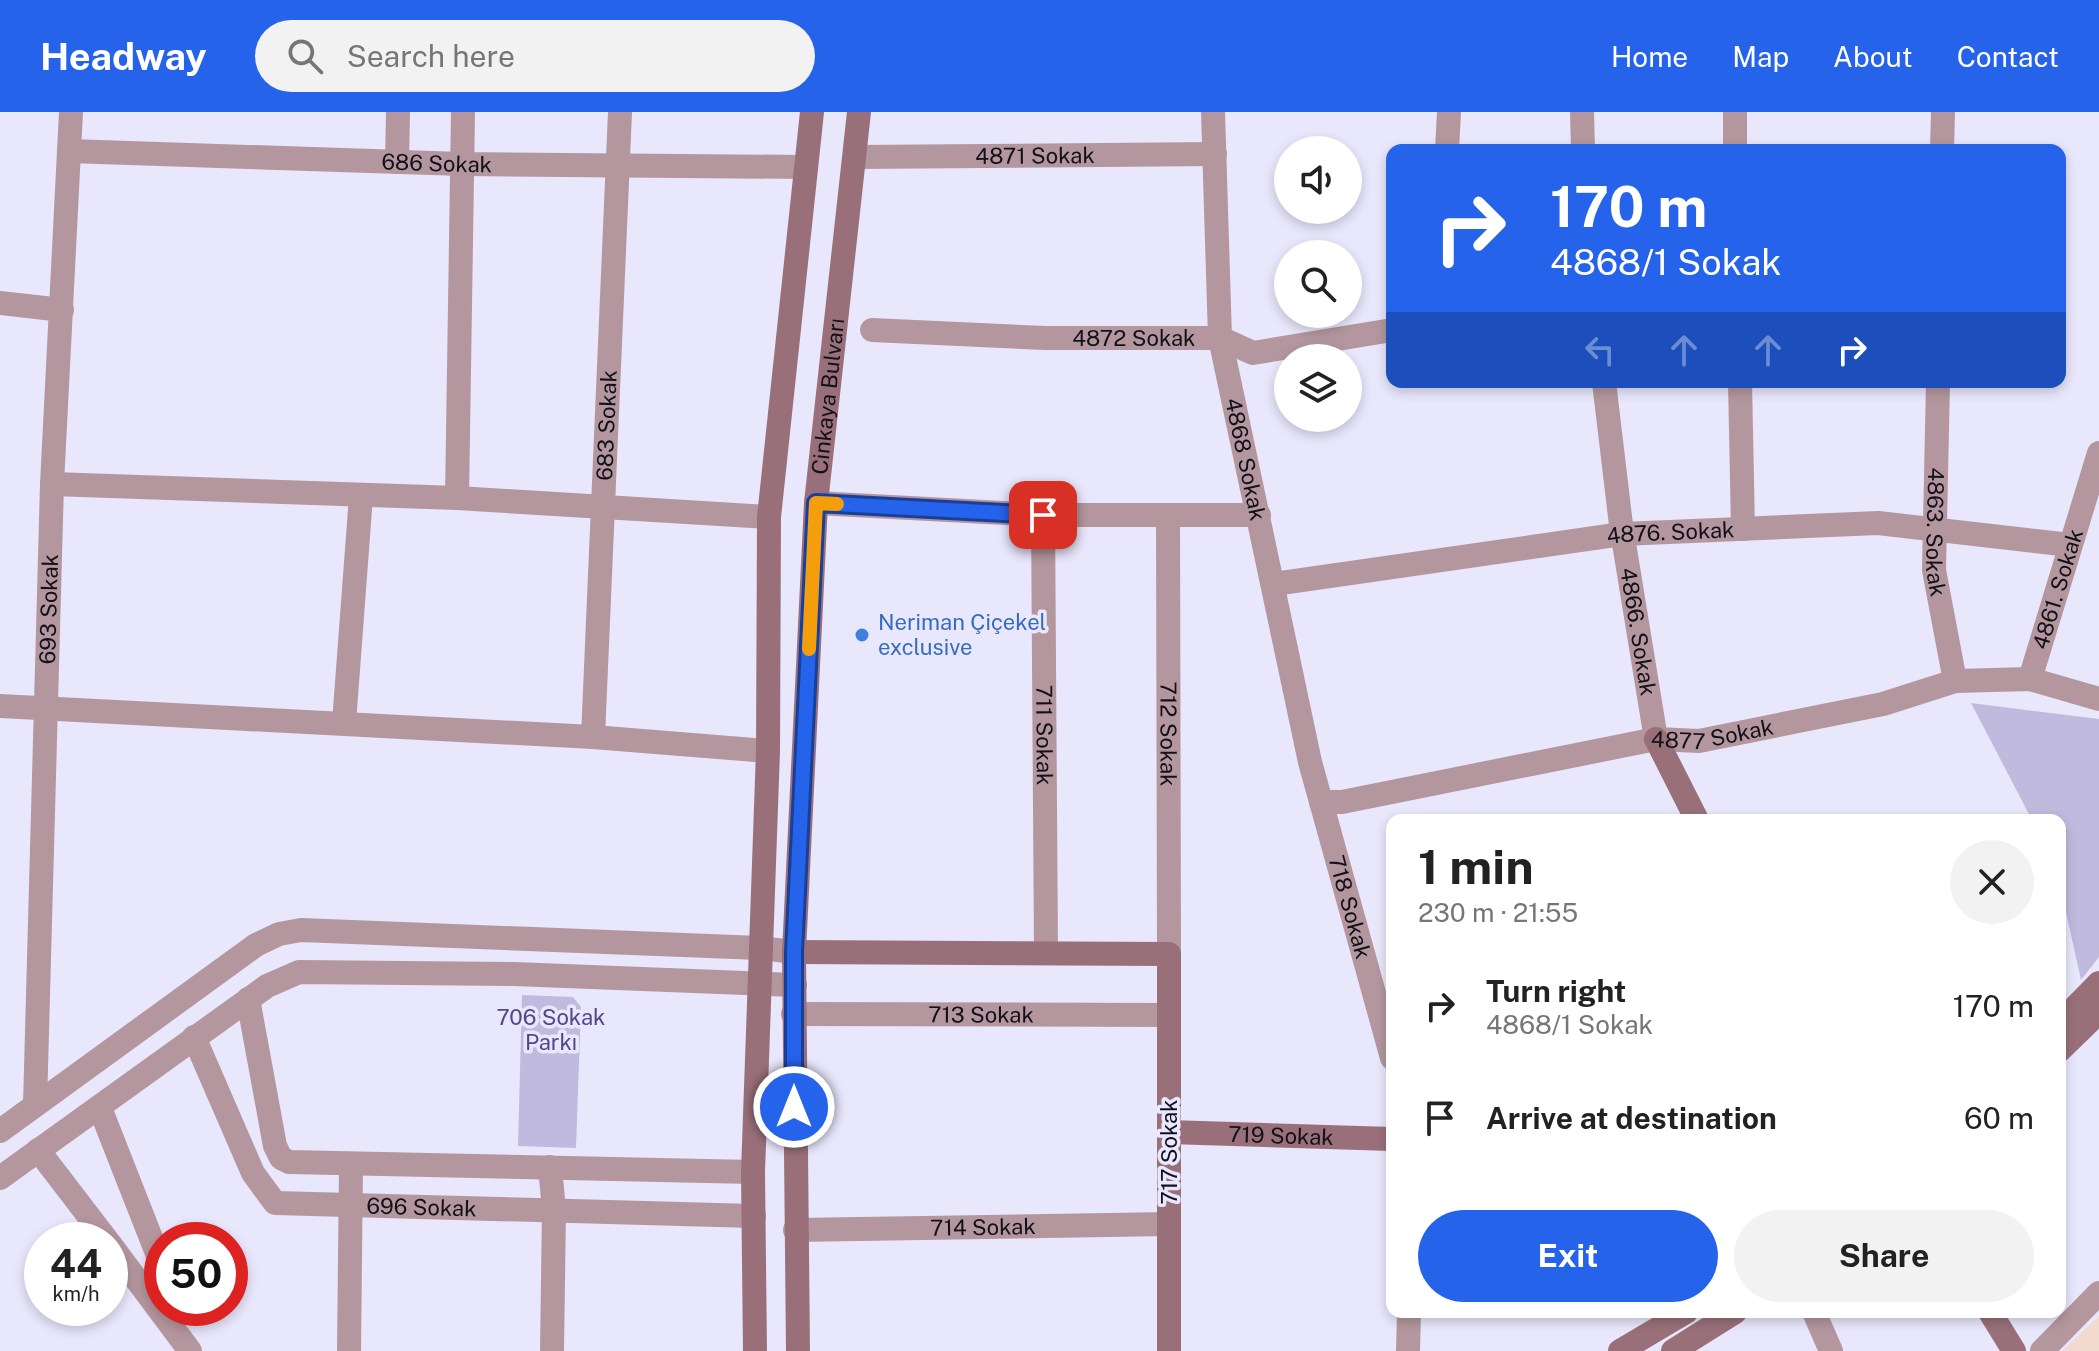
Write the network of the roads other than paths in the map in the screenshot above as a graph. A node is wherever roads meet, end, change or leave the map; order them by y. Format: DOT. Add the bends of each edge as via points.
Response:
graph roads {
  1 [pos="71,112"];
  2 [pos="398,112"];
  3 [pos="463,112"];
  4 [pos="620,112"];
  5 [pos="812,112"];
  6 [pos="859,112"];
  7 [pos="1213,112"];
  8 [pos="1449,112"];
  9 [pos="1582,112"];
  10 [pos="1735,112"];
  11 [pos="1943,112"];
  12 [pos="1447,144"];
  13 [pos="1583,144"];
  14 [pos="1735,144"];
  15 [pos="1942,144"];
  16 [pos="69,151"];
  17 [pos="1215,154"];
  18 [pos="855,157"];
  19 [pos="397,162"];
  20 [pos="462,164"];
  21 [pos="616,164"];
  22 [pos="806,167"];
  23 [pos="0,303"];
  24 [pos="62,310"];
  25 [pos="872,330"];
  26 [pos="1386,331"];
  27 [pos="1220,338"];
  28 [pos="1605,388"];
  29 [pos="1740,388"];
  30 [pos="1938,388"];
  31 [pos="2099,453"];
  32 [pos="52,484"];
  33 [pos="361,496"];
  34 [pos="457,498"];
  35 [pos="816,503"];
  36 [pos="602,508"];
  37 [pos="1043,515"];
  38 [pos="1259,515"];
  39 [pos="1168,516"];
  40 [pos="769,517"];
  41 [pos="1743,529"];
  42 [pos="1935,530"];
  43 [pos="1622,534"];
  44 [pos="2070,545"];
  45 [pos="1274,584"];
  46 [pos="2030,679"];
  47 [pos="1955,681"];
  48 [pos="2099,699"];
  49 [pos="0,706"];
  50 [pos="48,707"];
  51 [pos="344,723"];
  52 [pos="593,737"];
  53 [pos="1656,739"];
  54 [pos="768,751"];
  55 [pos="1321,802"];
  56 [pos="1694,814"];
  57 [pos="760,948"];
  58 [pos="794,952"];
  59 [pos="1046,953"];
  60 [pos="1169,954"];
  61 [pos="2099,983"];
  62 [pos="795,985"];
  63 [pos="759,986"];
  64 [pos="248,999"];
  65 [pos="2099,1012"];
  66 [pos="793,1014"];
  67 [pos="1169,1015"];
  68 [pos="2066,1017"];
  69 [pos="1386,1036"];
  70 [pos="194,1037"];
  71 [pos="2066,1044"];
  72 [pos="35,1105"];
  73 [pos="100,1108"];
  74 [pos="0,1131"];
  75 [pos="1169,1132"];
  76 [pos="1386,1139"];
  77 [pos="38,1150"];
  78 [pos="351,1165"];
  79 [pos="550,1167"];
  80 [pos="753,1172"];
  81 [pos="0,1178"];
  82 [pos="352,1208"];
  83 [pos="554,1210"];
  84 [pos="754,1216"];
  85 [pos="93,1222"];
  86 [pos="145,1222"];
  87 [pos="1169,1224"];
  88 [pos="795,1230"];
  89 [pos="128,1268"];
  90 [pos="2099,1293"];
  91 [pos="1409,1318"];
  92 [pos="1676,1318"];
  93 [pos="1725,1318"];
  94 [pos="1817,1318"];
  95 [pos="1994,1318"];
  96 [pos="184,1326"];
  97 [pos="192,1351"];
  98 [pos="349,1351"];
  99 [pos="552,1351"];
  100 [pos="755,1351"];
  101 [pos="798,1351"];
  102 [pos="1169,1351"];
  103 [pos="1408,1351"];
  104 [pos="1620,1351"];
  105 [pos="1673,1351"];
  106 [pos="1831,1351"];
  107 [pos="2014,1351"];
  108 [pos="2042,1351"];
  1 -- 16 [label="street, 693 Sokak"];
  2 -- 19 [label="street"];
  3 -- 20 [label="street"];
  4 -- 21 [label="street, 683 Sokak"];
  5 -- 22 [label="main road, Cinkaya Bulvarı"];
  6 -- 18 [label="main road, Cinkaya Bulvarı"];
  7 -- 17 [label="street, 4868 Sokak"];
  8 -- 12 [label="street"];
  9 -- 13 [label="street"];
  10 -- 14 [label="street"];
  11 -- 15 [label="street"];
  16 -- 19 [label="street, 686 Sokak"];
  16 -- 24 [label="street, 693 Sokak"];
  17 -- 18 [label="street, 4871 Sokak"];
  17 -- 27 [label="street, 4868 Sokak"];
  18 -- 35 [label="main road, Cinkaya Bulvarı"];
  19 -- 20 [label="street, 686 Sokak"];
  20 -- 21 [label="street, 686 Sokak"];
  20 -- 34 [label="street"];
  21 -- 22 [label="street, 686 Sokak"];
  21 -- 36 [label="street, 683 Sokak"];
  22 -- 40 [label="main road, Cinkaya Bulvarı"];
  23 -- 24 [label="street"];
  24 -- 32 [label="street, 693 Sokak"];
  25 -- 27 [label="street, 4872 Sokak" via="1045,338"];
  26 -- 27 [label="street, 4872 Sokak" via="1253,353"];
  27 -- 38 [label="street, 4868 Sokak"];
  28 -- 43 [label="street, 4866. Sokak"];
  29 -- 41 [label="street"];
  30 -- 42 [label="street, 4863. Sokak"];
  31 -- 44 [label="street, 4861. Sokak"];
  32 -- 33 [label="street"];
  32 -- 50 [label="street, 693 Sokak"];
  33 -- 34 [label="street"];
  33 -- 51 [label="street"];
  34 -- 36 [label="street"];
  35 -- 37 [label="street"];
  35 -- 58 [label="main road, Cinkaya Bulvarı"];
  36 -- 40 [label="street"];
  36 -- 52 [label="street, 683 Sokak"];
  37 -- 39 [label="street"];
  37 -- 59 [label="street, 711 Sokak"];
  38 -- 39 [label="street"];
  38 -- 45 [label="street, 4868 Sokak"];
  39 -- 60 [label="street, 712 Sokak"];
  40 -- 54 [label="main road, Cinkaya Bulvarı"];
  41 -- 42 [label="street, 4876. Sokak" via="1878,523"];
  41 -- 43 [label="street, 4876. Sokak"];
  42 -- 44 [label="street, 4876. Sokak"];
  42 -- 47 [label="street, 4863. Sokak" via="1934,570"];
  43 -- 45 [label="street, 4876. Sokak"];
  43 -- 53 [label="street, 4866. Sokak"];
  44 -- 46 [label="street, 4861. Sokak"];
  45 -- 55 [label="street, 4868 Sokak"];
  46 -- 47 [label="street, 4877 Sokak"];
  46 -- 48 [label="street, 4877 Sokak"];
  47 -- 53 [label="street, 4877 Sokak" via="1883,704 1699,741"];
  49 -- 50 [label="street"];
  50 -- 51 [label="street"];
  50 -- 72 [label="street, 693 Sokak"];
  51 -- 52 [label="street"];
  52 -- 54 [label="street"];
  53 -- 55 [label="street, 4877 Sokak"];
  53 -- 56 [label="main road"];
  54 -- 57 [label="main road, Cinkaya Bulvarı"];
  55 -- 69 [label="street, 718 Sokak"];
  57 -- 58 [label="street"];
  57 -- 63 [label="main road, Cinkaya Bulvarı"];
  57 -- 72 [label="street" via="301,930 279,934 256,945"];
  58 -- 59 [label="main road"];
  58 -- 62 [label="main road, Cinkaya Bulvarı"];
  59 -- 60 [label="main road"];
  60 -- 67 [label="main road, 717 Sokak"];
  61 -- 68 [label="main road"];
  62 -- 63 [label="street"];
  62 -- 66 [label="main road, Cinkaya Bulvarı"];
  63 -- 64 [label="street" via="326,971 283,977"];
  63 -- 80 [label="main road, Cinkaya Bulvarı"];
  64 -- 70 [label="street"];
  64 -- 78 [label="street, 696 Sokak" via="281,1158"];
  65 -- 71 [label="main road"];
  66 -- 67 [label="street, 713 Sokak"];
  66 -- 88 [label="main road, Cinkaya Bulvarı"];
  67 -- 75 [label="main road, 717 Sokak"];
  70 -- 73 [label="street"];
  70 -- 82 [label="street, 696 Sokak" via="268,1198 275,1203"];
  72 -- 74 [label="street"];
  73 -- 77 [label="street"];
  73 -- 86 [label="street"];
  75 -- 76 [label="main road, 719 Sokak"];
  75 -- 87 [label="main road, 717 Sokak"];
  77 -- 81 [label="street"];
  77 -- 85 [label="street"];
  78 -- 79 [label="street, 696 Sokak"];
  78 -- 82 [label="street"];
  79 -- 80 [label="street, 696 Sokak"];
  79 -- 83 [label="street"];
  80 -- 84 [label="main road, Cinkaya Bulvarı"];
  82 -- 83 [label="street, 696 Sokak"];
  82 -- 98 [label="street"];
  83 -- 84 [label="street, 696 Sokak"];
  83 -- 99 [label="street"];
  84 -- 100 [label="main road, Cinkaya Bulvarı"];
  87 -- 88 [label="street, 714 Sokak"];
  87 -- 102 [label="main road, 717 Sokak"];
  88 -- 101 [label="main road, Cinkaya Bulvarı"];
  89 -- 97 [label="street"];
  90 -- 108 [label="street"];
  91 -- 103 [label="street"];
  92 -- 104 [label="main road"];
  93 -- 105 [label="main road"];
  94 -- 106 [label="street"];
  95 -- 107 [label="main road"];
  96 -- 97 [label="street"];
}
